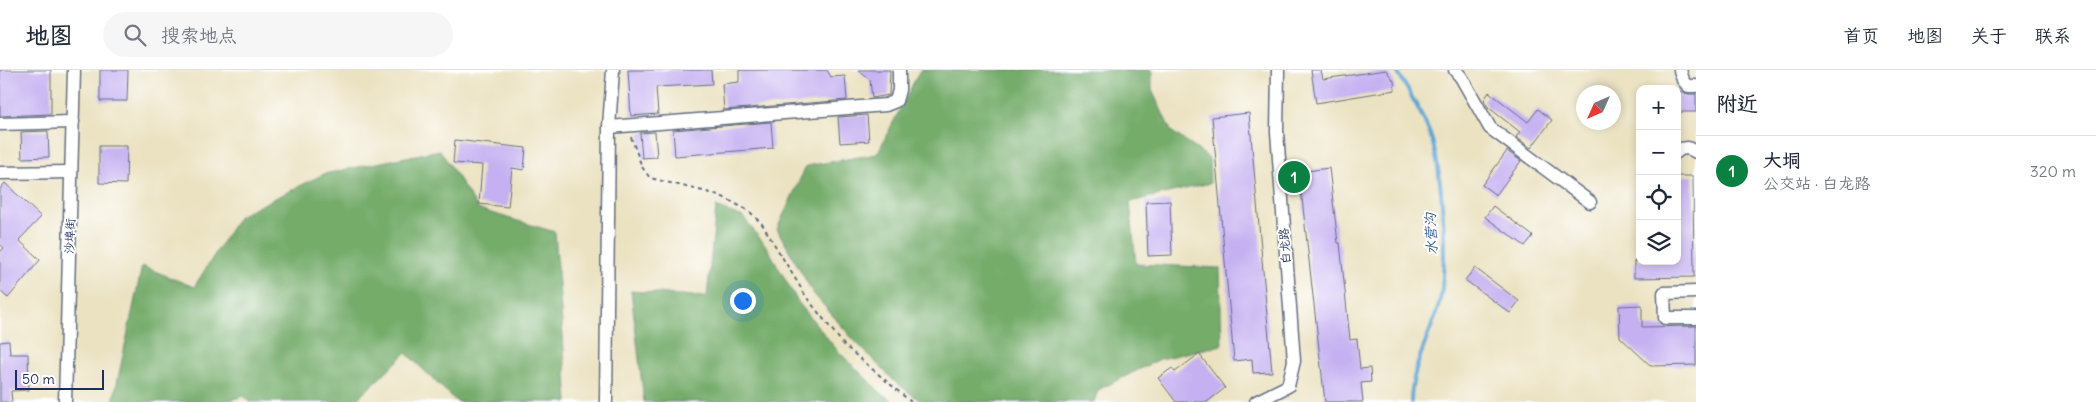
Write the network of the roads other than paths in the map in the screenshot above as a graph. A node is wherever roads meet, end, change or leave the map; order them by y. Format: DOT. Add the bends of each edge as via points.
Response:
graph roads {
  1 [pos="74,70"];
  2 [pos="613,70"];
  3 [pos="899,70"];
  4 [pos="1278,70"];
  5 [pos="1455,70"];
  6 [pos="1680,70"];
  7 [pos="1696,86"];
  8 [pos="72,122"];
  9 [pos="0,124"];
  10 [pos="609,127"];
  11 [pos="1681,148"];
  12 [pos="1696,152"];
  13 [pos="71,172"];
  14 [pos="0,173"];
  15 [pos="1590,202"];
  16 [pos="1696,292"];
  17 [pos="1696,318"];
  18 [pos="65,402"];
  19 [pos="606,402"];
  20 [pos="1256,402"];
  1 -- 8 [label="street, 沙埠街"];
  2 -- 10 [label="street"];
  3 -- 10 [label="street" via="896,100 886,105"];
  4 -- 20 [label="street, 白龙路" via="1277,132 1294,361 1288,386"];
  5 -- 15 [label="street" via="1490,128"];
  6 -- 7 [label="street" via="1688,86"];
  8 -- 9 [label="street"];
  8 -- 13 [label="street, 沙埠街"];
  10 -- 19 [label="street"];
  11 -- 12 [label="street"];
  13 -- 14 [label="street"];
  13 -- 18 [label="street, 沙埠街"];
  16 -- 17 [label="street" via="1664,293 1665,318"];
}
